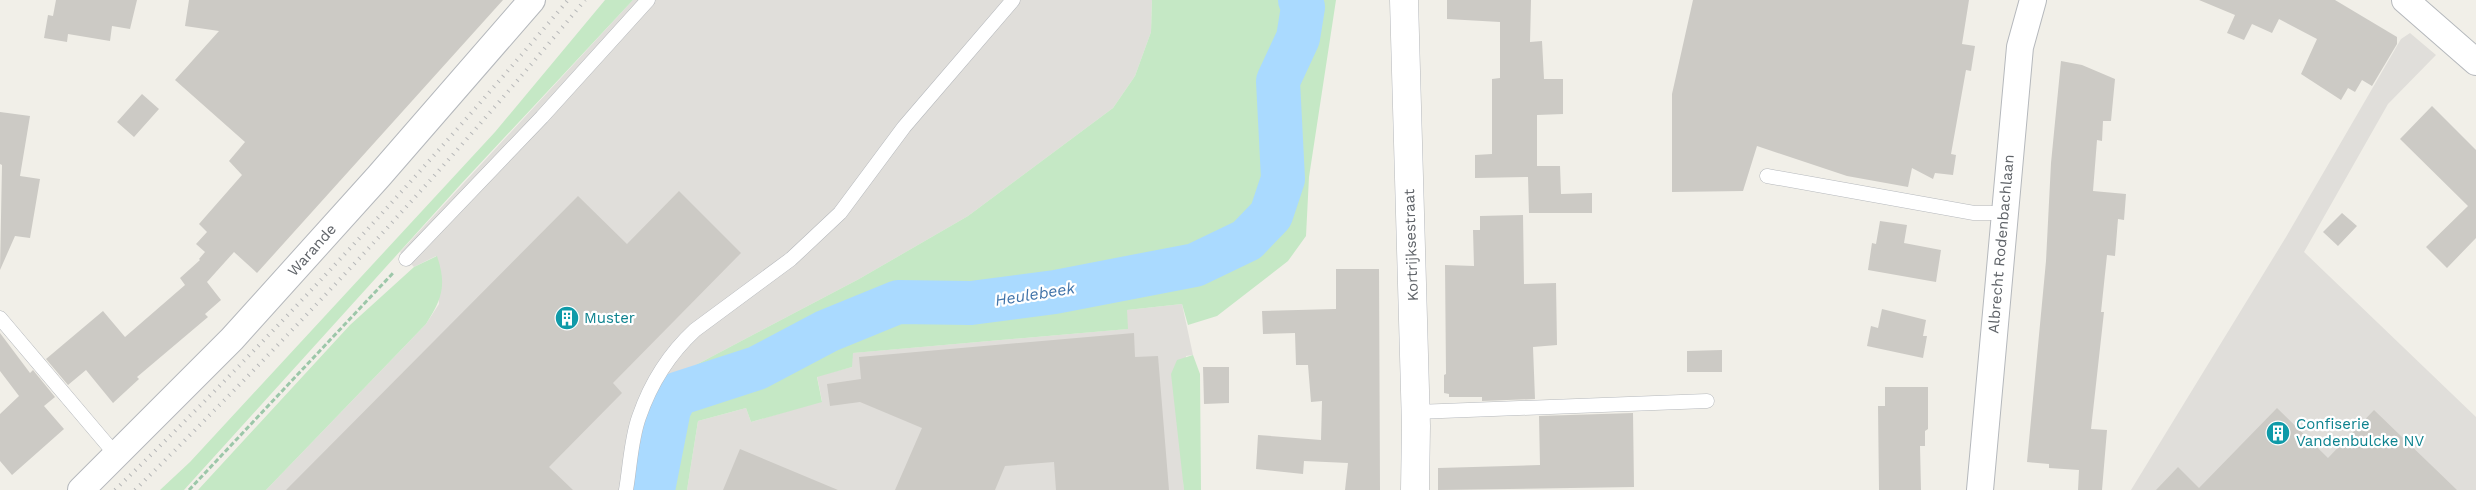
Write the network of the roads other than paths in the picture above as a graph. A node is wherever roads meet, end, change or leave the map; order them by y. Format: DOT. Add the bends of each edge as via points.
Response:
graph roads {
  1 [pos="532,0"];
  2 [pos="648,0"];
  3 [pos="1013,0"];
  4 [pos="1404,0"];
  5 [pos="2033,0"];
  6 [pos="2415,3"];
  7 [pos="2476,62"];
  8 [pos="1767,176"];
  9 [pos="2004,213"];
  10 [pos="406,259"];
  11 [pos="0,318"];
  12 [pos="1708,401"];
  13 [pos="1416,412"];
  14 [pos="116,455"];
  15 [pos="81,490"];
  16 [pos="626,490"];
  17 [pos="1415,490"];
  18 [pos="1980,490"];
  1 -- 14 [label="street, Warande" via="238,332"];
  2 -- 10 [label="lane" via="542,118"];
  3 -- 16 [label="lane" via="904,127 840,213 791,260 680,344 659,374 638,418"];
  4 -- 13 [label="street, Kortrijksestraat"];
  5 -- 9 [label="street, Albrecht Rodenbachlaan" via="2020,47"];
  6 -- 7 [label="street"];
  8 -- 9 [label="lane" via="1974,213"];
  9 -- 18 [label="street, Albrecht Rodenbachlaan"];
  11 -- 14 [label="lane"];
  12 -- 13 [label="lane"];
  13 -- 17 [label="street, Kortrijksestraat"];
  14 -- 15 [label="street, Warande"];
}
